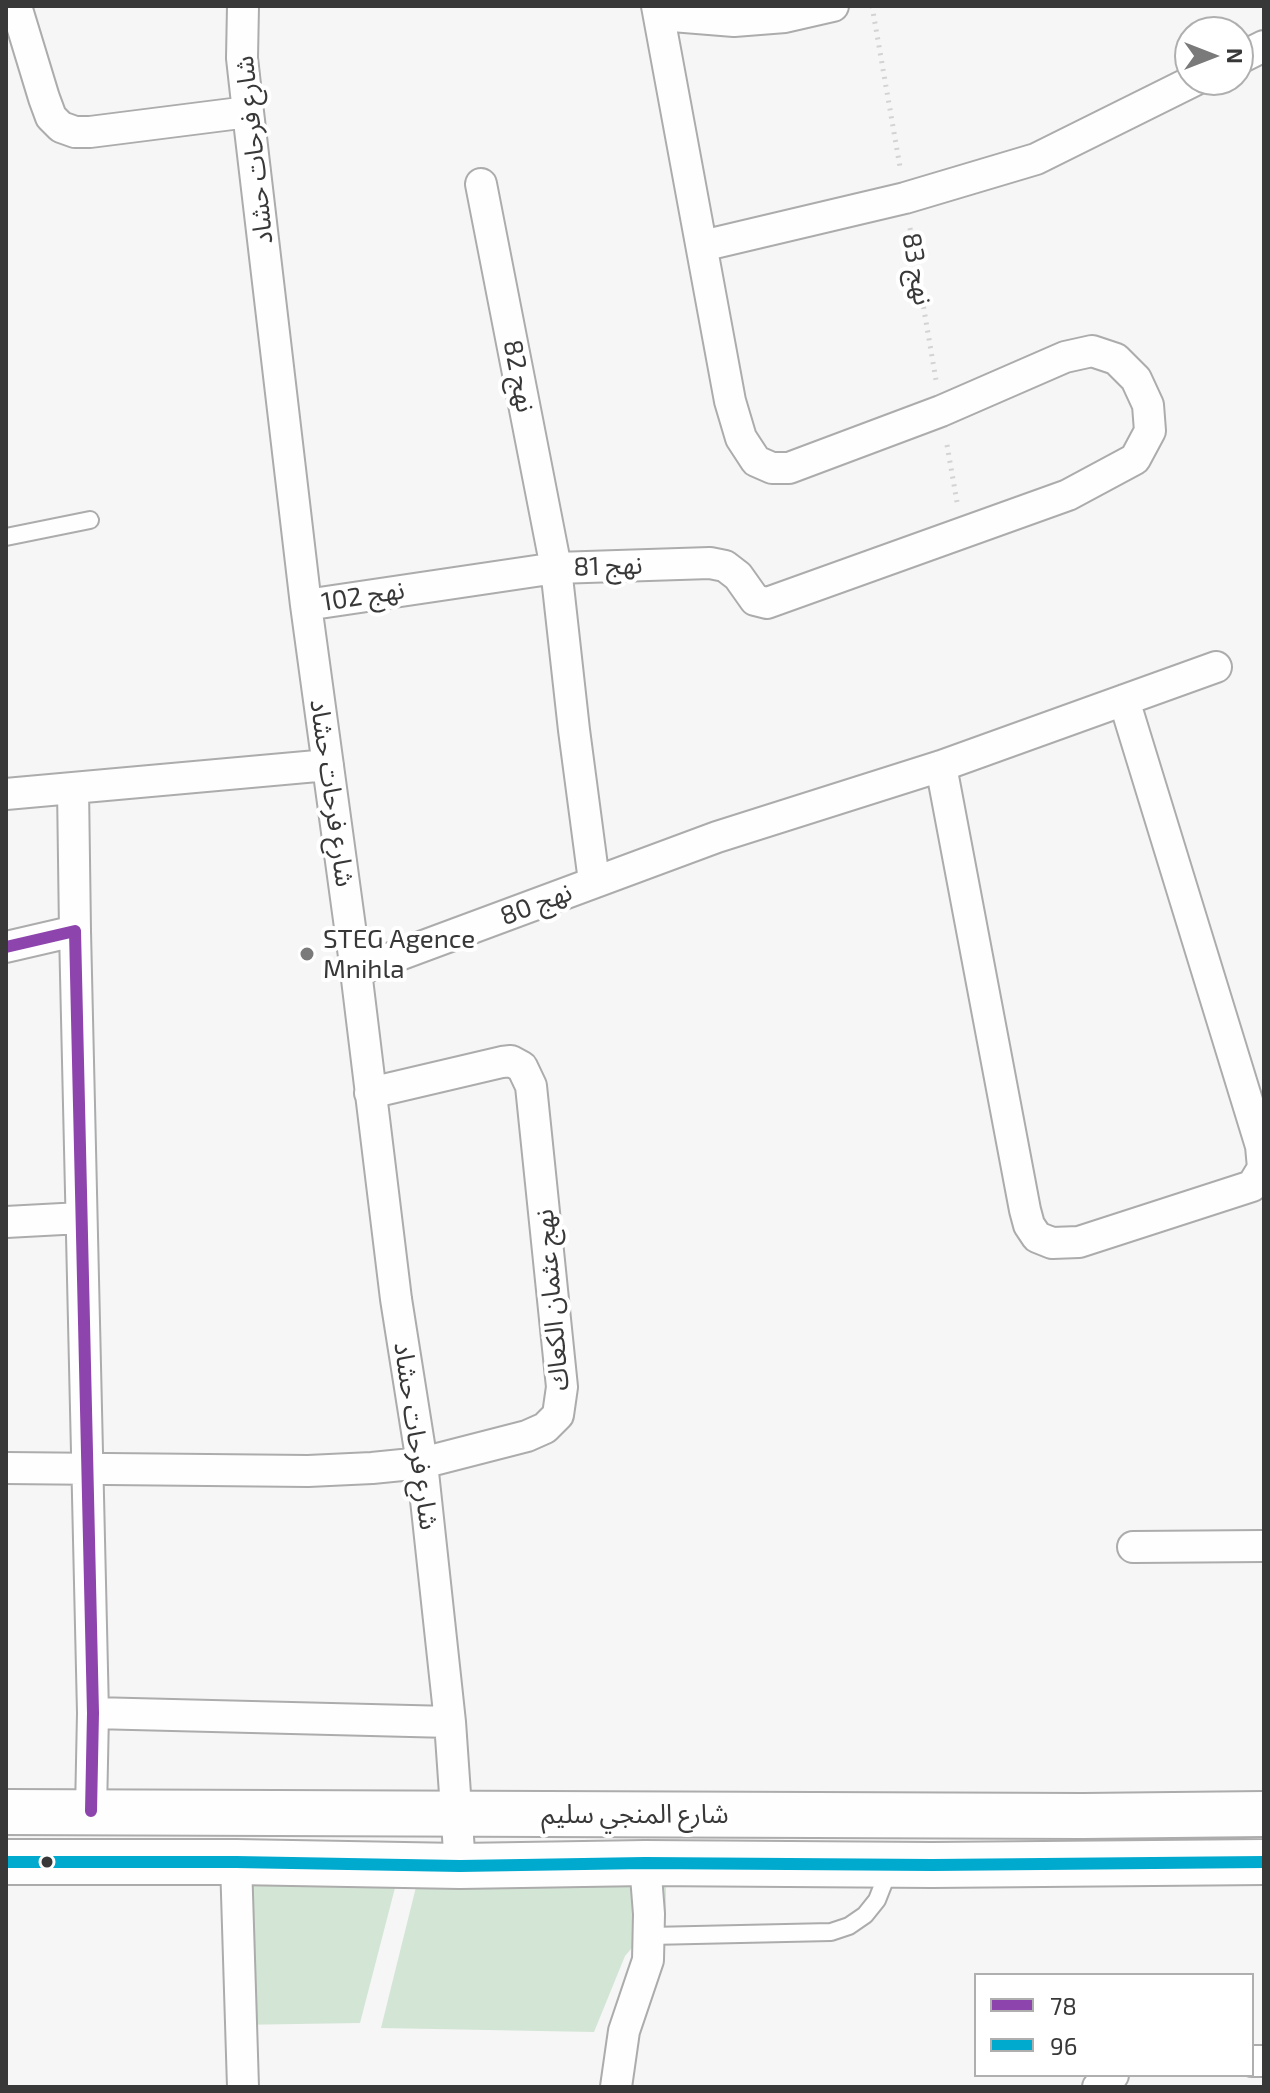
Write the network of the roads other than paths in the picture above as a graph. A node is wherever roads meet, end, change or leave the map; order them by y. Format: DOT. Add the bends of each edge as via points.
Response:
graph roads {
  1 [pos="16,6"];
  2 [pos="243,6"];
  3 [pos="833,6"];
  4 [pos="658,10"];
  5 [pos="1174,90"];
  6 [pos="248,112"];
  7 [pos="481,184"];
  8 [pos="702,246"];
  9 [pos="90,520"];
  10 [pos="6,537"];
  11 [pos="556,568"];
  12 [pos="420,587"];
  13 [pos="306,605"];
  14 [pos="1216,667"];
  15 [pos="1124,700"];
  16 [pos="328,765"];
  17 [pos="941,766"];
  18 [pos="73,788"];
  19 [pos="6,794"];
  20 [pos="594,881"];
  21 [pos="75,931"];
  22 [pos="6,947"];
  23 [pos="356,971"];
  24 [pos="370,1093"];
  25 [pos="81,1218"];
  26 [pos="6,1222"];
  27 [pos="422,1463"];
  28 [pos="88,1467"];
  29 [pos="6,1468"];
  30 [pos="1264,1546"];
  31 [pos="1133,1547"];
  32 [pos="93,1713"];
  33 [pos="450,1722"];
  34 [pos="91,1811"];
  35 [pos="6,1812"];
  36 [pos="458,1813"];
  37 [pos="1264,1814"];
  38 [pos="6,1862"];
  39 [pos="236,1862"];
  40 [pos="1264,1862"];
  41 [pos="645,1863"];
  42 [pos="891,1865"];
  43 [pos="460,1866"];
  44 [pos="650,1936"];
  45 [pos="243,2087"];
  46 [pos="616,2087"];
  1 -- 6 [label="street" via="51,117 61,127 90,132"];
  2 -- 6 [label="street, شارع فرحات حشاد"];
  3 -- 4 [label="street" via="734,21"];
  4 -- 8 [label="street"];
  5 -- 8 [label="street" via="1036,159 905,198"];
  6 -- 13 [label="street, شارع فرحات حشاد"];
  7 -- 11 [label="street, نهج 82"];
  8 -- 11 [label="street, نهج 81" via="741,438 756,461 772,468 789,468 1065,357 1092,351 1116,359 1136,379 1148,405 1150,431 1135,459 1068,495 780,601 760,603 738,576 710,563"];
  9 -- 10 [label="lane"];
  11 -- 12 [label="street, نهج 81"];
  11 -- 20 [label="street, نهج 82"];
  12 -- 13 [label="street, نهج 102"];
  13 -- 16 [label="street, شارع فرحات حشاد"];
  14 -- 15 [label="street, نهج 80"];
  15 -- 17 [label="street, نهج 80"];
  15 -- 17 [label="street" via="1261,1146 1263,1168 1252,1186 1079,1242 1052,1243 1037,1237 1025,1210"];
  16 -- 18 [label="street"];
  16 -- 23 [label="street, شارع فرحات حشاد"];
  17 -- 20 [label="street, نهج 80"];
  18 -- 19 [label="street"];
  18 -- 21 [label="street"];
  20 -- 23 [label="street, نهج 80"];
  21 -- 22 [label="street"];
  21 -- 25 [label="street"];
  23 -- 24 [label="street, شارع فرحات حشاد"];
  24 -- 27 [label="street, شارع فرحات حشاد"];
  24 -- 27 [label="street, نهج عثمان الكعاك" via="511,1061 522,1067 531,1086 562,1387 558,1415 527,1436"];
  25 -- 26 [label="street"];
  25 -- 28 [label="street"];
  27 -- 28 [label="street, نهج عثمان الكعاك" via="308,1471"];
  27 -- 33 [label="street, شارع فرحات حشاد"];
  28 -- 29 [label="street, نهج عثمان الكعاك"];
  28 -- 32 [label="street"];
  30 -- 31 [label="street"];
  32 -- 33 [label="street"];
  32 -- 34 [label="street"];
  33 -- 36 [label="street, شارع فرحات حشاد"];
  34 -- 35 [label="main road, شارع المنجي سليم"];
  34 -- 36 [label="main road, شارع المنجي سليم"];
  36 -- 37 [label="main road, شارع المنجي سليم"];
  36 -- 43 [label="street, شارع فرحات حشاد"];
  38 -- 39 [label="main road, شارع المنجي سليم"];
  39 -- 43 [label="main road, شارع المنجي سليم"];
  39 -- 45 [label="street"];
  40 -- 42 [label="main road, شارع المنجي سليم"];
  41 -- 42 [label="main road, شارع المنجي سليم"];
  41 -- 43 [label="main road, شارع المنجي سليم"];
  41 -- 44 [label="street"];
  42 -- 44 [label="lane" via="882,1892 865,1915 831,1932"];
  44 -- 46 [label="street" via="648,1960 624,2031"];
}
